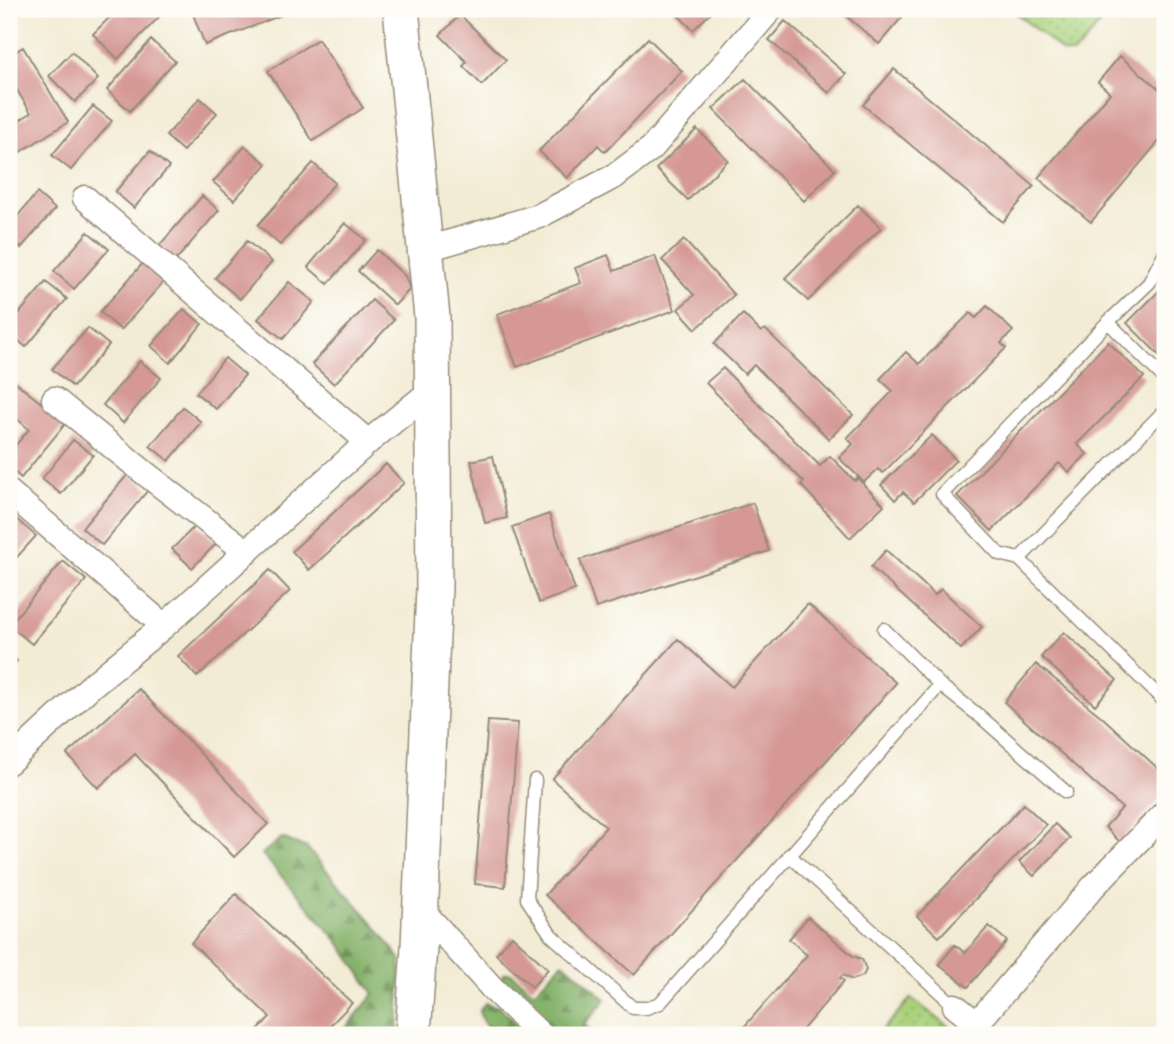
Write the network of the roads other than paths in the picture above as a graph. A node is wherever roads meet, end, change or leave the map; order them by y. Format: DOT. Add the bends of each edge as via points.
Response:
graph roads {
  1 [pos="401,9"];
  2 [pos="771,9"];
  3 [pos="85,198"];
  4 [pos="427,249"];
  5 [pos="1165,252"];
  6 [pos="1108,322"];
  7 [pos="1165,379"];
  8 [pos="432,390"];
  9 [pos="54,399"];
  10 [pos="1165,410"];
  11 [pos="368,442"];
  12 [pos="9,492"];
  13 [pos="247,552"];
  14 [pos="1019,559"];
  15 [pos="164,626"];
  16 [pos="884,629"];
  17 [pos="940,685"];
  18 [pos="1165,702"];
  19 [pos="9,762"];
  20 [pos="535,780"];
  21 [pos="1066,792"];
  22 [pos="1165,813"];
  23 [pos="789,855"];
  24 [pos="421,909"];
  25 [pos="955,1006"];
  26 [pos="972,1030"];
  27 [pos="413,1035"];
  28 [pos="541,1035"];
  1 -- 4 [label="street"];
  2 -- 4 [label="street" via="652,148 615,176 539,216"];
  3 -- 11 [label="street"];
  4 -- 8 [label="street"];
  5 -- 6 [label="lane" via="1149,282"];
  6 -- 7 [label="lane"];
  6 -- 14 [label="lane" via="942,494 999,554"];
  8 -- 11 [label="street"];
  8 -- 24 [label="street" via="434,588"];
  9 -- 13 [label="street"];
  10 -- 14 [label="lane"];
  11 -- 13 [label="street"];
  12 -- 15 [label="street"];
  13 -- 15 [label="street"];
  14 -- 18 [label="lane"];
  15 -- 19 [label="street" via="90,686"];
  16 -- 17 [label="lane"];
  17 -- 21 [label="lane"];
  17 -- 23 [label="lane"];
  20 -- 23 [label="lane" via="527,900 551,935 633,1008 660,1003"];
  22 -- 26 [label="street" via="1093,887"];
  23 -- 25 [label="lane"];
  24 -- 27 [label="street"];
  24 -- 28 [label="street"];
  25 -- 26 [label="street"];
}
